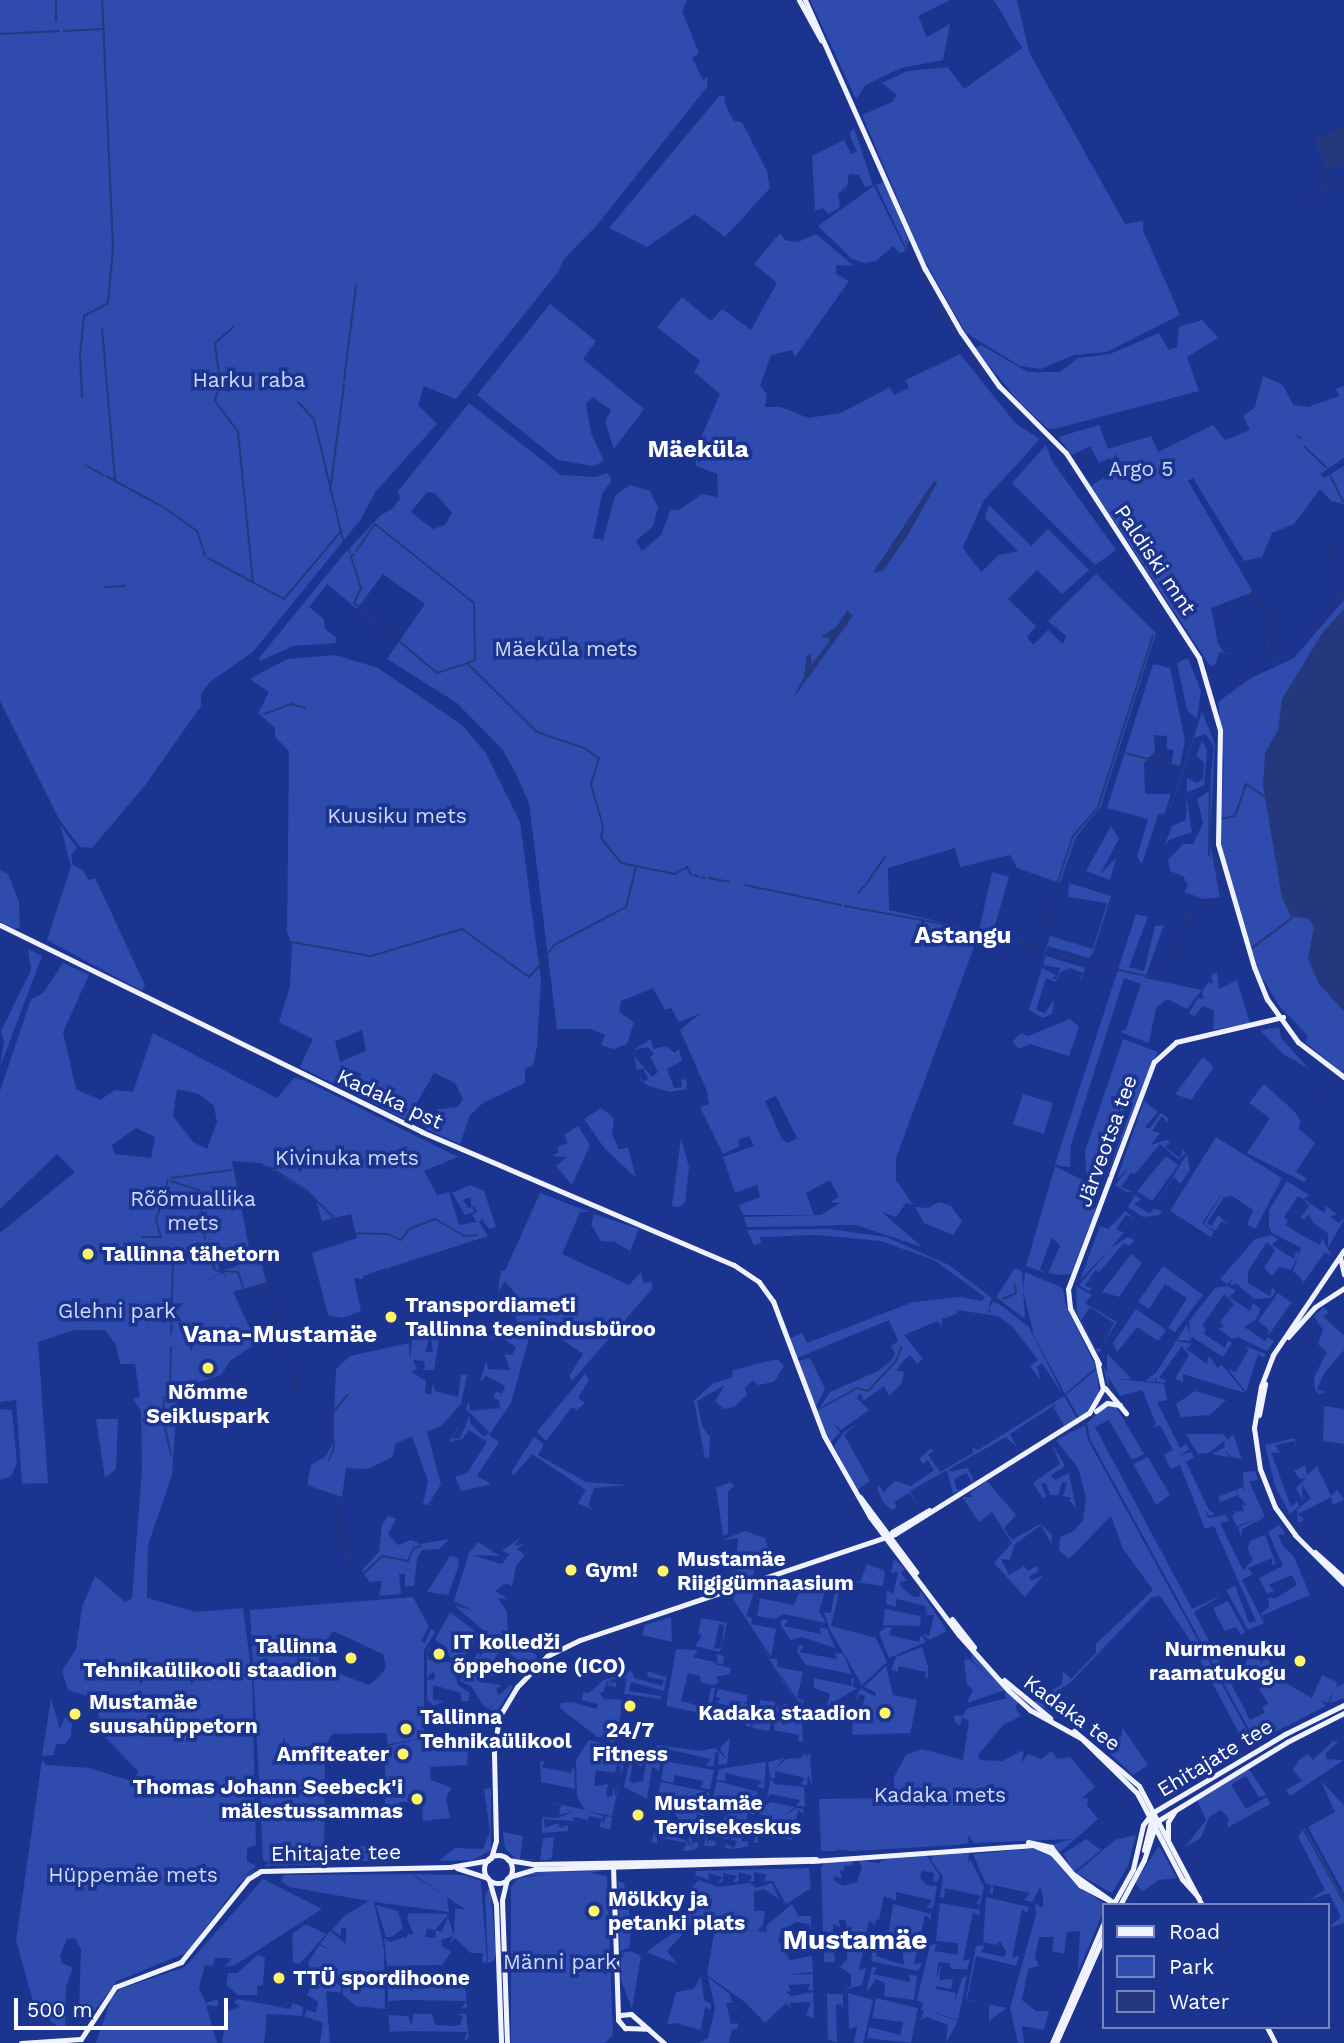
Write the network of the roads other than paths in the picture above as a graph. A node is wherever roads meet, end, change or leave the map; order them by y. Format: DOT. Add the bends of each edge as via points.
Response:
graph roads {
  1 [pos="799,0"];
  2 [pos="806,0"];
  3 [pos="830,54"];
  4 [pos="0,925"];
  5 [pos="1260,982"];
  6 [pos="1270,1004"];
  7 [pos="1282,1018"];
  8 [pos="1269,1023"];
  9 [pos="1298,1042"];
  10 [pos="1311,1052"];
  11 [pos="1344,1077"];
  12 [pos="1343,1252"];
  13 [pos="1344,1275"];
  14 [pos="1344,1288"];
  15 [pos="769,1292"];
  16 [pos="1306,1309"];
  17 [pos="1103,1393"];
  18 [pos="1120,1405"];
  19 [pos="1096,1411"];
  20 [pos="1126,1413"];
  21 [pos="1071,1426"];
  22 [pos="866,1507"];
  23 [pos="870,1517"];
  24 [pos="882,1524"];
  25 [pos="903,1527"];
  26 [pos="887,1536"];
  27 [pos="869,1543"];
  28 [pos="897,1550"];
  29 [pos="1344,1578"];
  30 [pos="1344,1584"];
  31 [pos="1344,1705"];
  32 [pos="1344,1713"];
  33 [pos="1096,1749"];
  34 [pos="1137,1793"];
  35 [pos="1151,1804"];
  36 [pos="1166,1805"];
  37 [pos="1177,1807"];
  38 [pos="1155,1819"];
  39 [pos="1143,1825"];
  40 [pos="496,1841"];
  41 [pos="1165,1842"];
  42 [pos="1147,1849"];
  43 [pos="489,1859"];
  44 [pos="507,1859"];
  45 [pos="1144,1860"];
  46 [pos="614,1865"];
  47 [pos="570,1866"];
  48 [pos="450,1867"];
  49 [pos="598,1868"];
  50 [pos="508,1878"];
  51 [pos="488,1879"];
  52 [pos="613,1880"];
  53 [pos="1124,1885"];
  54 [pos="1105,1899"];
  55 [pos="1116,1903"];
  56 [pos="1117,1903"];
  57 [pos="1201,1903"];
  58 [pos="1102,1927"];
  59 [pos="1102,1939"];
  60 [pos="617,1995"];
  61 [pos="631,2014"];
  62 [pos="620,2015"];
  63 [pos="630,2027"];
  64 [pos="648,2029"];
  65 [pos="1058,2032"];
  66 [pos="21,2043"];
  67 [pos="501,2043"];
  68 [pos="507,2043"];
  69 [pos="664,2043"];
  70 [pos="1055,2043"];
  71 [pos="1066,2043"];
  1 -- 3 [label="main road, Paldiski mnt"];
  2 -- 3 [label="main road, Paldiski mnt"];
  3 -- 5 [label="main road, Paldiski mnt" via="925,269 968,344 999,386 1066,453 1199,658 1220,730 1220,856"];
  4 -- 15 [label="main road, Kadaka pst" via="422,1132 734,1265"];
  5 -- 6 [label="main road, Paldiski mnt"];
  5 -- 7 [label="main road, Paldiski mnt"];
  6 -- 7 [label="main road, Paldiski mnt"];
  6 -- 8 [label="main road" via="1276,1016"];
  7 -- 8 [label="main road, Järveotsa tee"];
  7 -- 9 [label="main road, Paldiski mnt"];
  7 -- 10 [label="main road, Paldiski mnt"];
  8 -- 9 [label="main road" via="1284,1025"];
  8 -- 17 [label="main road, Järveotsa tee" via="1176,1042 1162,1051 1150,1068 1068,1289 1070,1308 1097,1362"];
  9 -- 10 [label="main road, Paldiski mnt"];
  10 -- 11 [label="main road, Paldiski mnt"];
  12 -- 13 [label="main road" via="1339,1266"];
  12 -- 16 [label="main road"];
  14 -- 16 [label="main road"];
  15 -- 22 [label="main road, Kadaka tee" via="813,1412"];
  16 -- 29 [label="main road" via="1289,1335 1261,1401 1262,1460 1270,1490 1287,1520"];
  16 -- 30 [label="main road" via="1273,1355 1261,1386 1256,1447 1268,1492 1284,1521"];
  17 -- 19 [label="main road"];
  17 -- 20 [label="main road"];
  17 -- 21 [label="main road" via="1090,1413"];
  18 -- 19 [label="main road" via="1109,1402"];
  19 -- 21 [label="main road"];
  21 -- 25 [label="main road"];
  22 -- 23 [label="main road, Kadaka tee"];
  22 -- 24 [label="main road, Kadaka tee"];
  23 -- 26 [label="main road, Kadaka tee"];
  23 -- 27 [label="main road" via="876,1531"];
  24 -- 25 [label="main road"];
  24 -- 26 [label="main road, Kadaka tee"];
  25 -- 26 [label="main road"];
  25 -- 28 [label="main road"];
  26 -- 27 [label="main road"];
  26 -- 28 [label="main road, Kadaka tee"];
  27 -- 28 [label="main road"];
  27 -- 40 [label="main road" via="580,1640 547,1656 517,1687 499,1717 494,1752"];
  28 -- 33 [label="main road, Kadaka tee" via="1010,1690"];
  31 -- 36 [label="main road, Ehitajate tee"];
  32 -- 37 [label="main road, Ehitajate tee"];
  33 -- 34 [label="main road, Kadaka tee"];
  33 -- 35 [label="main road, Kadaka tee"];
  34 -- 38 [label="main road, Kadaka tee"];
  34 -- 39 [label="main road"];
  35 -- 36 [label="main road"];
  35 -- 38 [label="main road, Kadaka tee"];
  36 -- 38 [label="main road, Ehitajate tee"];
  37 -- 38 [label="main road, Ehitajate tee"];
  37 -- 41 [label="main road" via="1168,1822"];
  38 -- 39 [label="main road"];
  38 -- 41 [label="main road, Kadaka tee"];
  38 -- 42 [label="main road, Ehitajate tee"];
  38 -- 45 [label="main road"];
  39 -- 53 [label="main road, Ehitajate tee" via="1135,1863"];
  40 -- 43 [label="main road"];
  40 -- 44 [label="main road"];
  41 -- 42 [label="main road" via="1154,1842"];
  41 -- 57 [label="main road, Kadaka tee"];
  42 -- 45 [label="main road, Ehitajate tee"];
  43 -- 44 [label="main road, Ehitajate tee"];
  43 -- 48 [label="main road, Ehitajate tee"];
  43 -- 51 [label="main road" via="484,1868"];
  44 -- 47 [label="main road"];
  44 -- 50 [label="main road"];
  45 -- 56 [label="main road, Ehitajate tee"];
  46 -- 47 [label="main road"];
  46 -- 49 [label="main road"];
  46 -- 52 [label="main road"];
  46 -- 54 [label="main road" via="816,1859 1006,1846 1048,1850 1075,1881"];
  47 -- 49 [label="main road"];
  47 -- 50 [label="main road" via="523,1871"];
  48 -- 51 [label="main road, Ehitajate tee"];
  48 -- 66 [label="main road, Ehitajate tee" via="261,1871 241,1886 187,1956 115,1987 81,2039"];
  49 -- 52 [label="main road"];
  50 -- 51 [label="main road, Ehitajate tee"];
  50 -- 68 [label="main road" via="502,1900"];
  51 -- 67 [label="main road" via="496,1904"];
  52 -- 60 [label="main road"];
  53 -- 54 [label="main road"];
  53 -- 55 [label="main road, Ehitajate tee"];
  58 -- 65 [label="main road"];
  59 -- 65 [label="main road"];
  60 -- 61 [label="main road"];
  60 -- 62 [label="main road"];
  61 -- 62 [label="main road"];
  61 -- 63 [label="main road"];
  61 -- 64 [label="main road"];
  62 -- 63 [label="main road" via="620,2025"];
  63 -- 64 [label="main road"];
  64 -- 69 [label="main road"];
  65 -- 70 [label="main road"];
  65 -- 71 [label="main road"];
}
